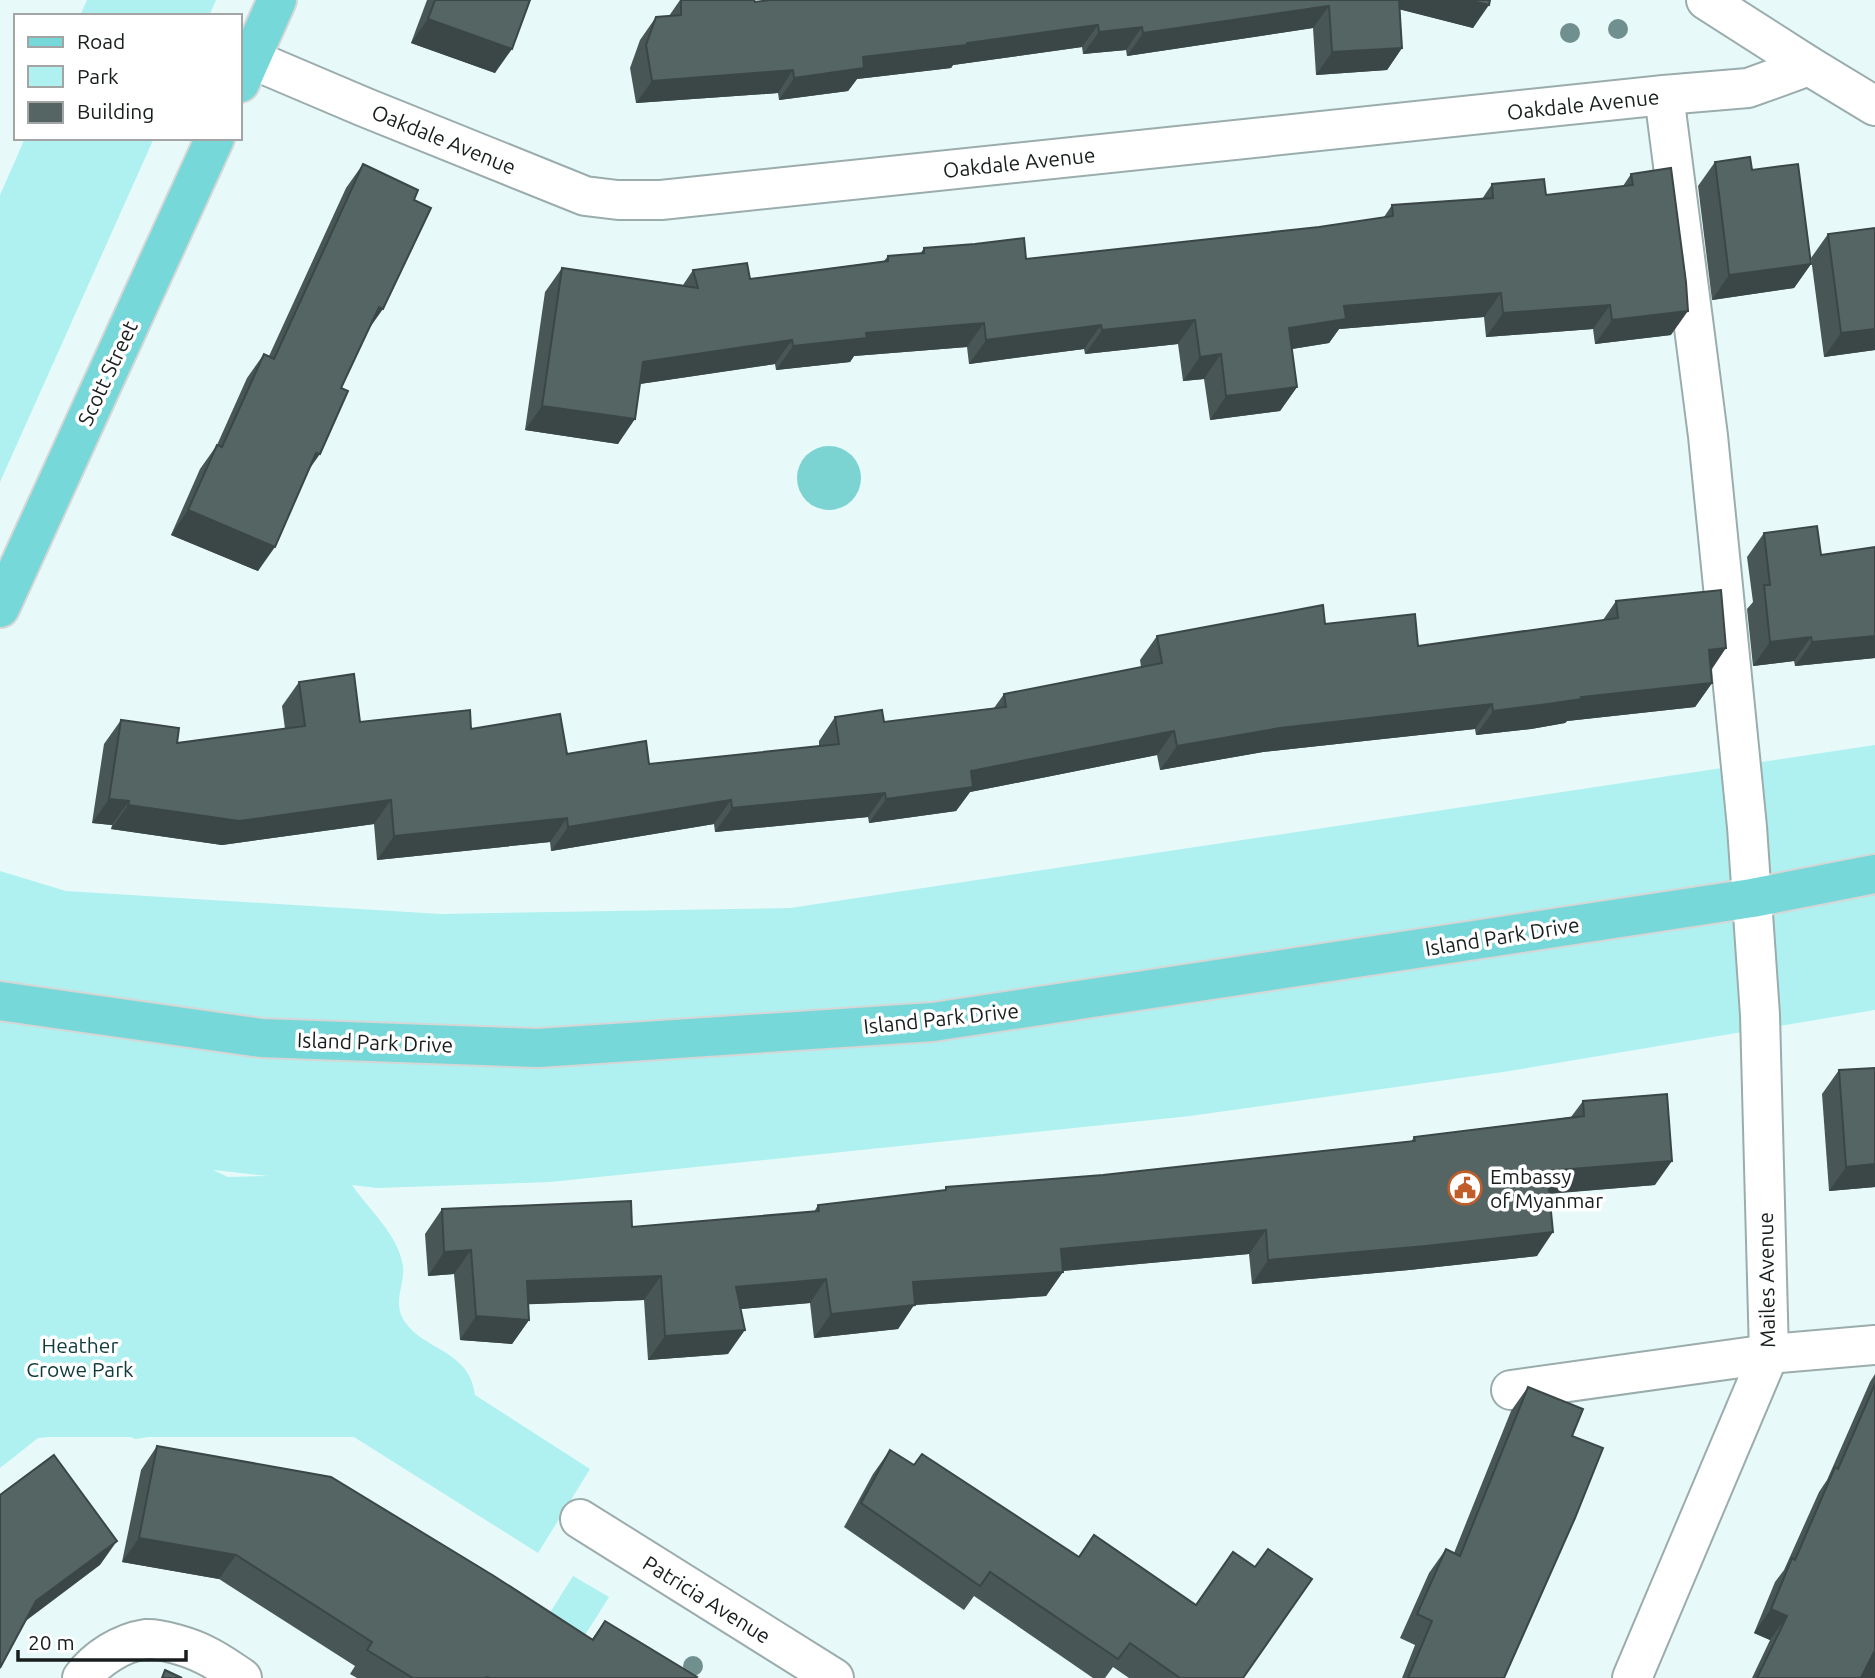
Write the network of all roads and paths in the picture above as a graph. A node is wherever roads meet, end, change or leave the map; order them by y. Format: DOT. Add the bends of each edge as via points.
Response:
graph roads {
  1 [pos="276,0"];
  2 [pos="1706,0"];
  3 [pos="1809,66"];
  4 [pos="245,71"];
  5 [pos="1664,95"];
  6 [pos="1875,106"];
  7 [pos="214,140"];
  8 [pos="0,608"];
  9 [pos="1875,874"];
  10 [pos="1752,898"];
  11 [pos="0,1001"];
  12 [pos="1875,1345"];
  13 [pos="1769,1354"];
  14 [pos="1511,1390"];
  15 [pos="580,1519"];
  16 [pos="82,1678"];
  17 [pos="242,1678"];
  18 [pos="834,1678"];
  19 [pos="1632,1678"];
  1 -- 4 [label="main road"];
  2 -- 3 [label="street"];
  3 -- 5 [label="street, Oakdale Avenue" via="1748,88"];
  3 -- 6 [label="street"];
  4 -- 5 [label="street, Oakdale Avenue" via="364,107 585,196 618,200 661,200"];
  5 -- 10 [label="street, Mailes Avenue" via="1708,436"];
  7 -- 8 [label="main road, Scott Street"];
  9 -- 10 [label="main road, Island Park Drive"];
  10 -- 11 [label="main road, Island Park Drive" via="933,1022 538,1048 261,1038"];
  10 -- 13 [label="street, Mailes Avenue" via="1760,1015"];
  12 -- 13 [label="street"];
  13 -- 14 [label="street"];
  13 -- 19 [label="street, Mailes Avenue"];
  15 -- 18 [label="street, Patricia Avenue"];
  16 -- 17 [label="street" via="116,1649 148,1639 203,1654"];
}
